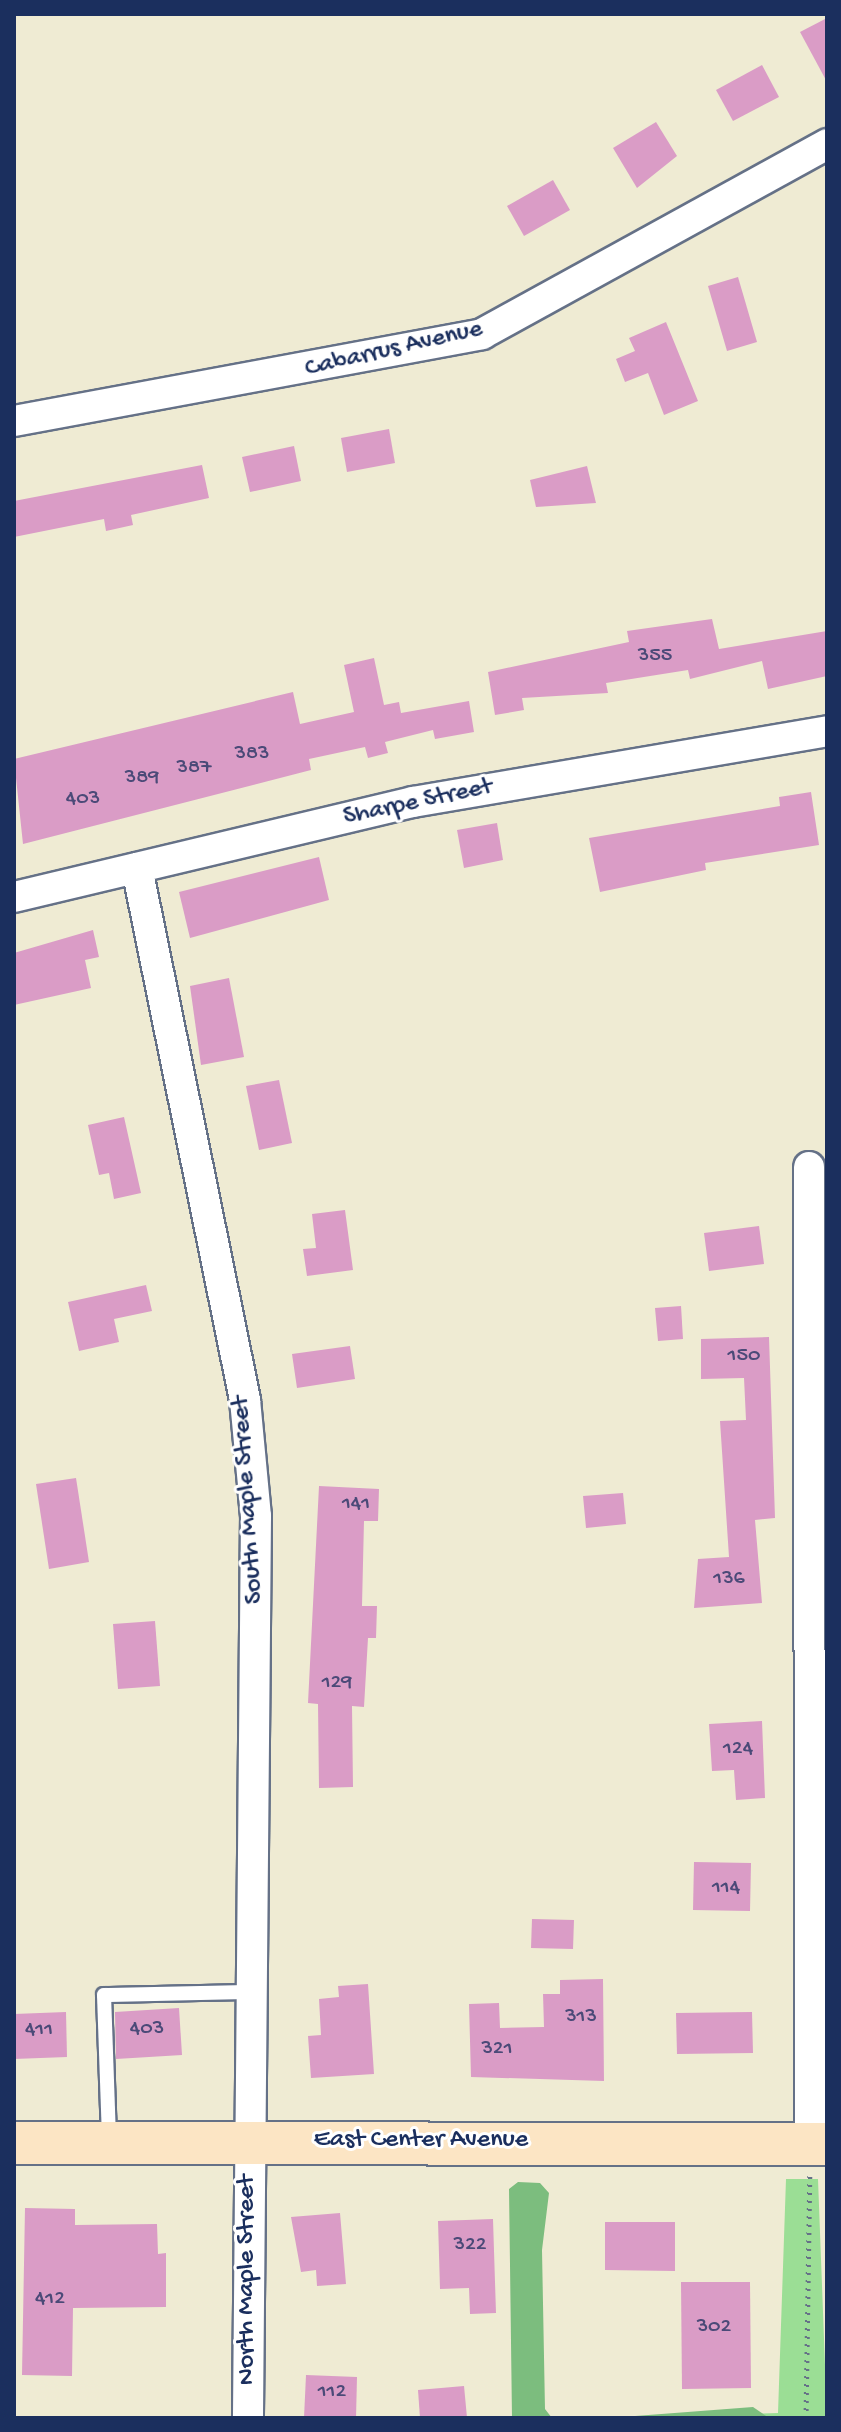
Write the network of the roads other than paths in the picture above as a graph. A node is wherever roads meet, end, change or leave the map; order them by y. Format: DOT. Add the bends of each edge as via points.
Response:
graph roads {
  1 [pos="827,144"];
  2 [pos="14,421"];
  3 [pos="827,731"];
  4 [pos="137,868"];
  5 [pos="14,897"];
  6 [pos="809,1167"];
  7 [pos="251,1992"];
  8 [pos="248,2142"];
  9 [pos="14,2143"];
  10 [pos="109,2143"];
  11 [pos="818,2143"];
  12 [pos="248,2418"];
  1 -- 2 [label="street, Cabarrus Avenue" via="482,334"];
  3 -- 4 [label="street, Sharpe Street" via="413,802"];
  4 -- 5 [label="street, Sharpe Street"];
  4 -- 7 [label="street, South Maple Street" via="245,1400 258,1604"];
  6 -- 11 [label="street"];
  7 -- 8 [label="street, South Maple Street"];
  7 -- 10 [label="lane" via="104,1995"];
  8 -- 10 [label="street, East Center Avenue"];
  8 -- 11 [label="street, East Center Avenue"];
  8 -- 12 [label="street, North Maple Street"];
  9 -- 10 [label="street, East Center Avenue"];
}
